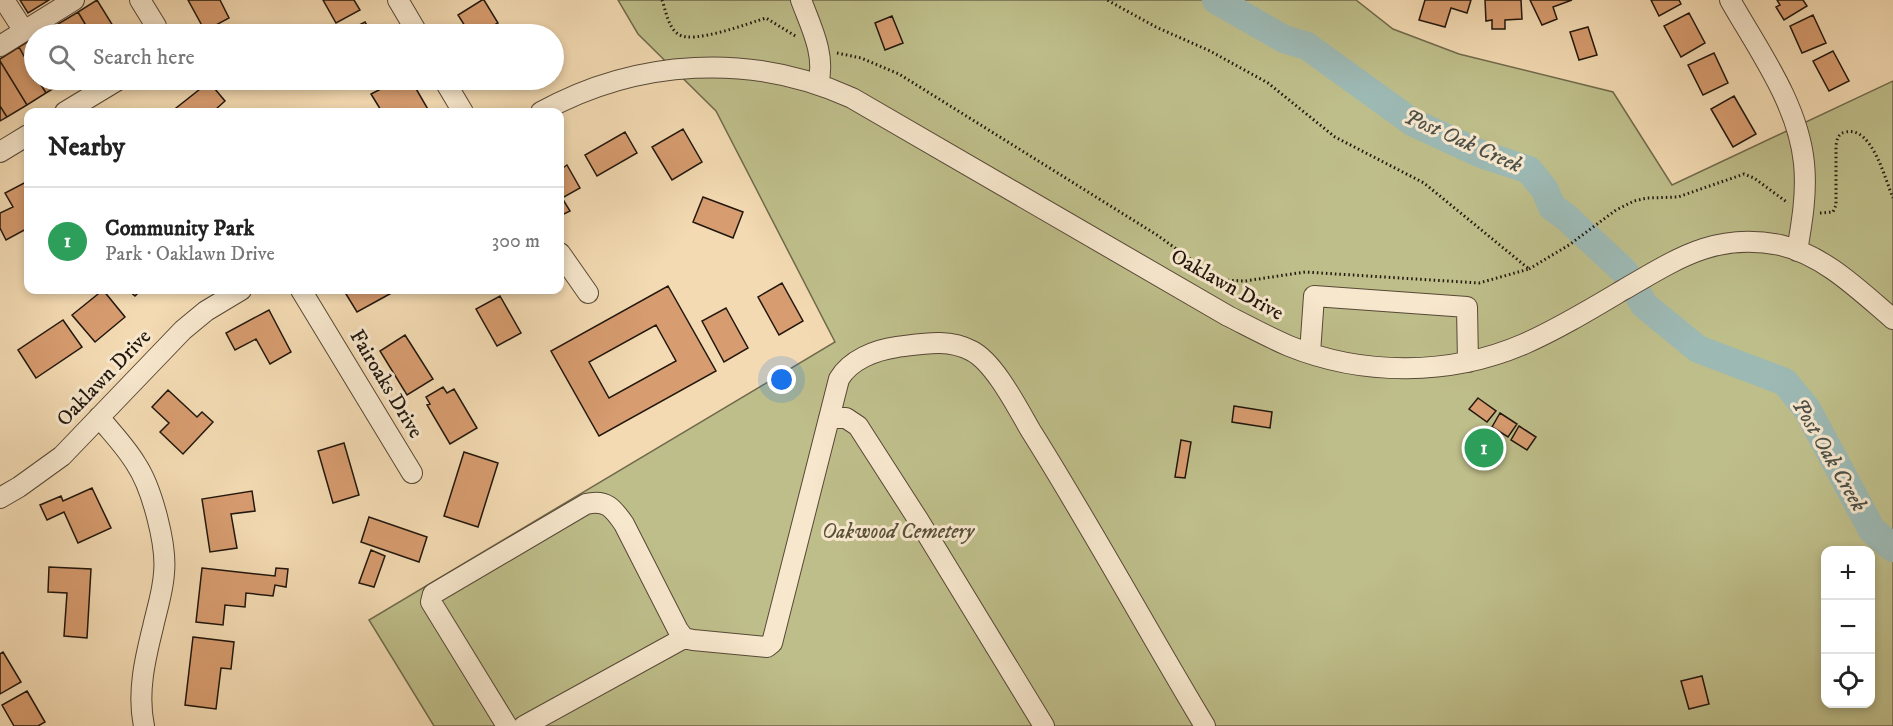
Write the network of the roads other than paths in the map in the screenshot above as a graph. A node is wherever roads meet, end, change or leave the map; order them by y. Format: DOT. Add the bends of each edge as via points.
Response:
graph roads {
  1 [pos="4,0"];
  2 [pos="74,0"];
  3 [pos="140,0"];
  4 [pos="398,0"];
  5 [pos="801,0"];
  6 [pos="1730,0"];
  7 [pos="35,24"];
  8 [pos="155,24"];
  9 [pos="412,24"];
  10 [pos="24,31"];
  11 [pos="0,46"];
  12 [pos="818,84"];
  13 [pos="101,90"];
  14 [pos="450,90"];
  15 [pos="72,108"];
  16 [pos="462,108"];
  17 [pos="548,108"];
  18 [pos="24,137"];
  19 [pos="0,152"];
  20 [pos="1797,251"];
  21 [pos="564,259"];
  22 [pos="588,293"];
  23 [pos="234,294"];
  24 [pos="303,294"];
  25 [pos="1893,319"];
  26 [pos="1310,353"];
  27 [pos="1468,362"];
  28 [pos="99,417"];
  29 [pos="829,418"];
  30 [pos="412,473"];
  31 [pos="0,498"];
  32 [pos="684,638"];
  33 [pos="144,726"];
  34 [pos="507,726"];
  35 [pos="524,726"];
  36 [pos="1044,726"];
  37 [pos="1205,726"];
  1 -- 10 [label="street"];
  2 -- 7 [label="street"];
  3 -- 8 [label="street"];
  4 -- 9 [label="street"];
  5 -- 12 [label="street" via="819,48 822,70"];
  6 -- 20 [label="street" via="1778,84 1800,139 1804,208"];
  10 -- 11 [label="street"];
  12 -- 17 [label="street, Oaklawn Drive" via="735,68 679,68 593,88"];
  12 -- 26 [label="street, Oaklawn Drive" via="852,98 1228,316"];
  13 -- 15 [label="street"];
  14 -- 16 [label="street"];
  18 -- 19 [label="street"];
  20 -- 25 [label="street, Oaklawn Drive" via="1848,281"];
  20 -- 27 [label="street, Oaklawn Drive" via="1757,242 1728,242 1702,248 1523,345"];
  21 -- 22 [label="street"];
  23 -- 28 [label="street, Oaklawn Drive" via="183,330"];
  24 -- 30 [label="street, Fairoaks Drive"];
  26 -- 27 [label="street, Oaklawn Drive" via="1368,367 1431,367"];
  26 -- 27 [label="street" via="1314,296 1467,307"];
  28 -- 31 [label="street, Oaklawn Drive" via="62,456"];
  28 -- 33 [label="street" via="144,479 164,559 162,588 142,679"];
  29 -- 32 [label="street" via="772,643 755,647"];
  29 -- 36 [label="street" via="846,418 858,426"];
  29 -- 37 [label="street" via="844,370 868,355 928,343 954,344 974,352 995,373 1063,482"];
  32 -- 34 [label="street" via="615,510 597,501 586,504 433,594 430,602"];
  32 -- 35 [label="street"];
}
